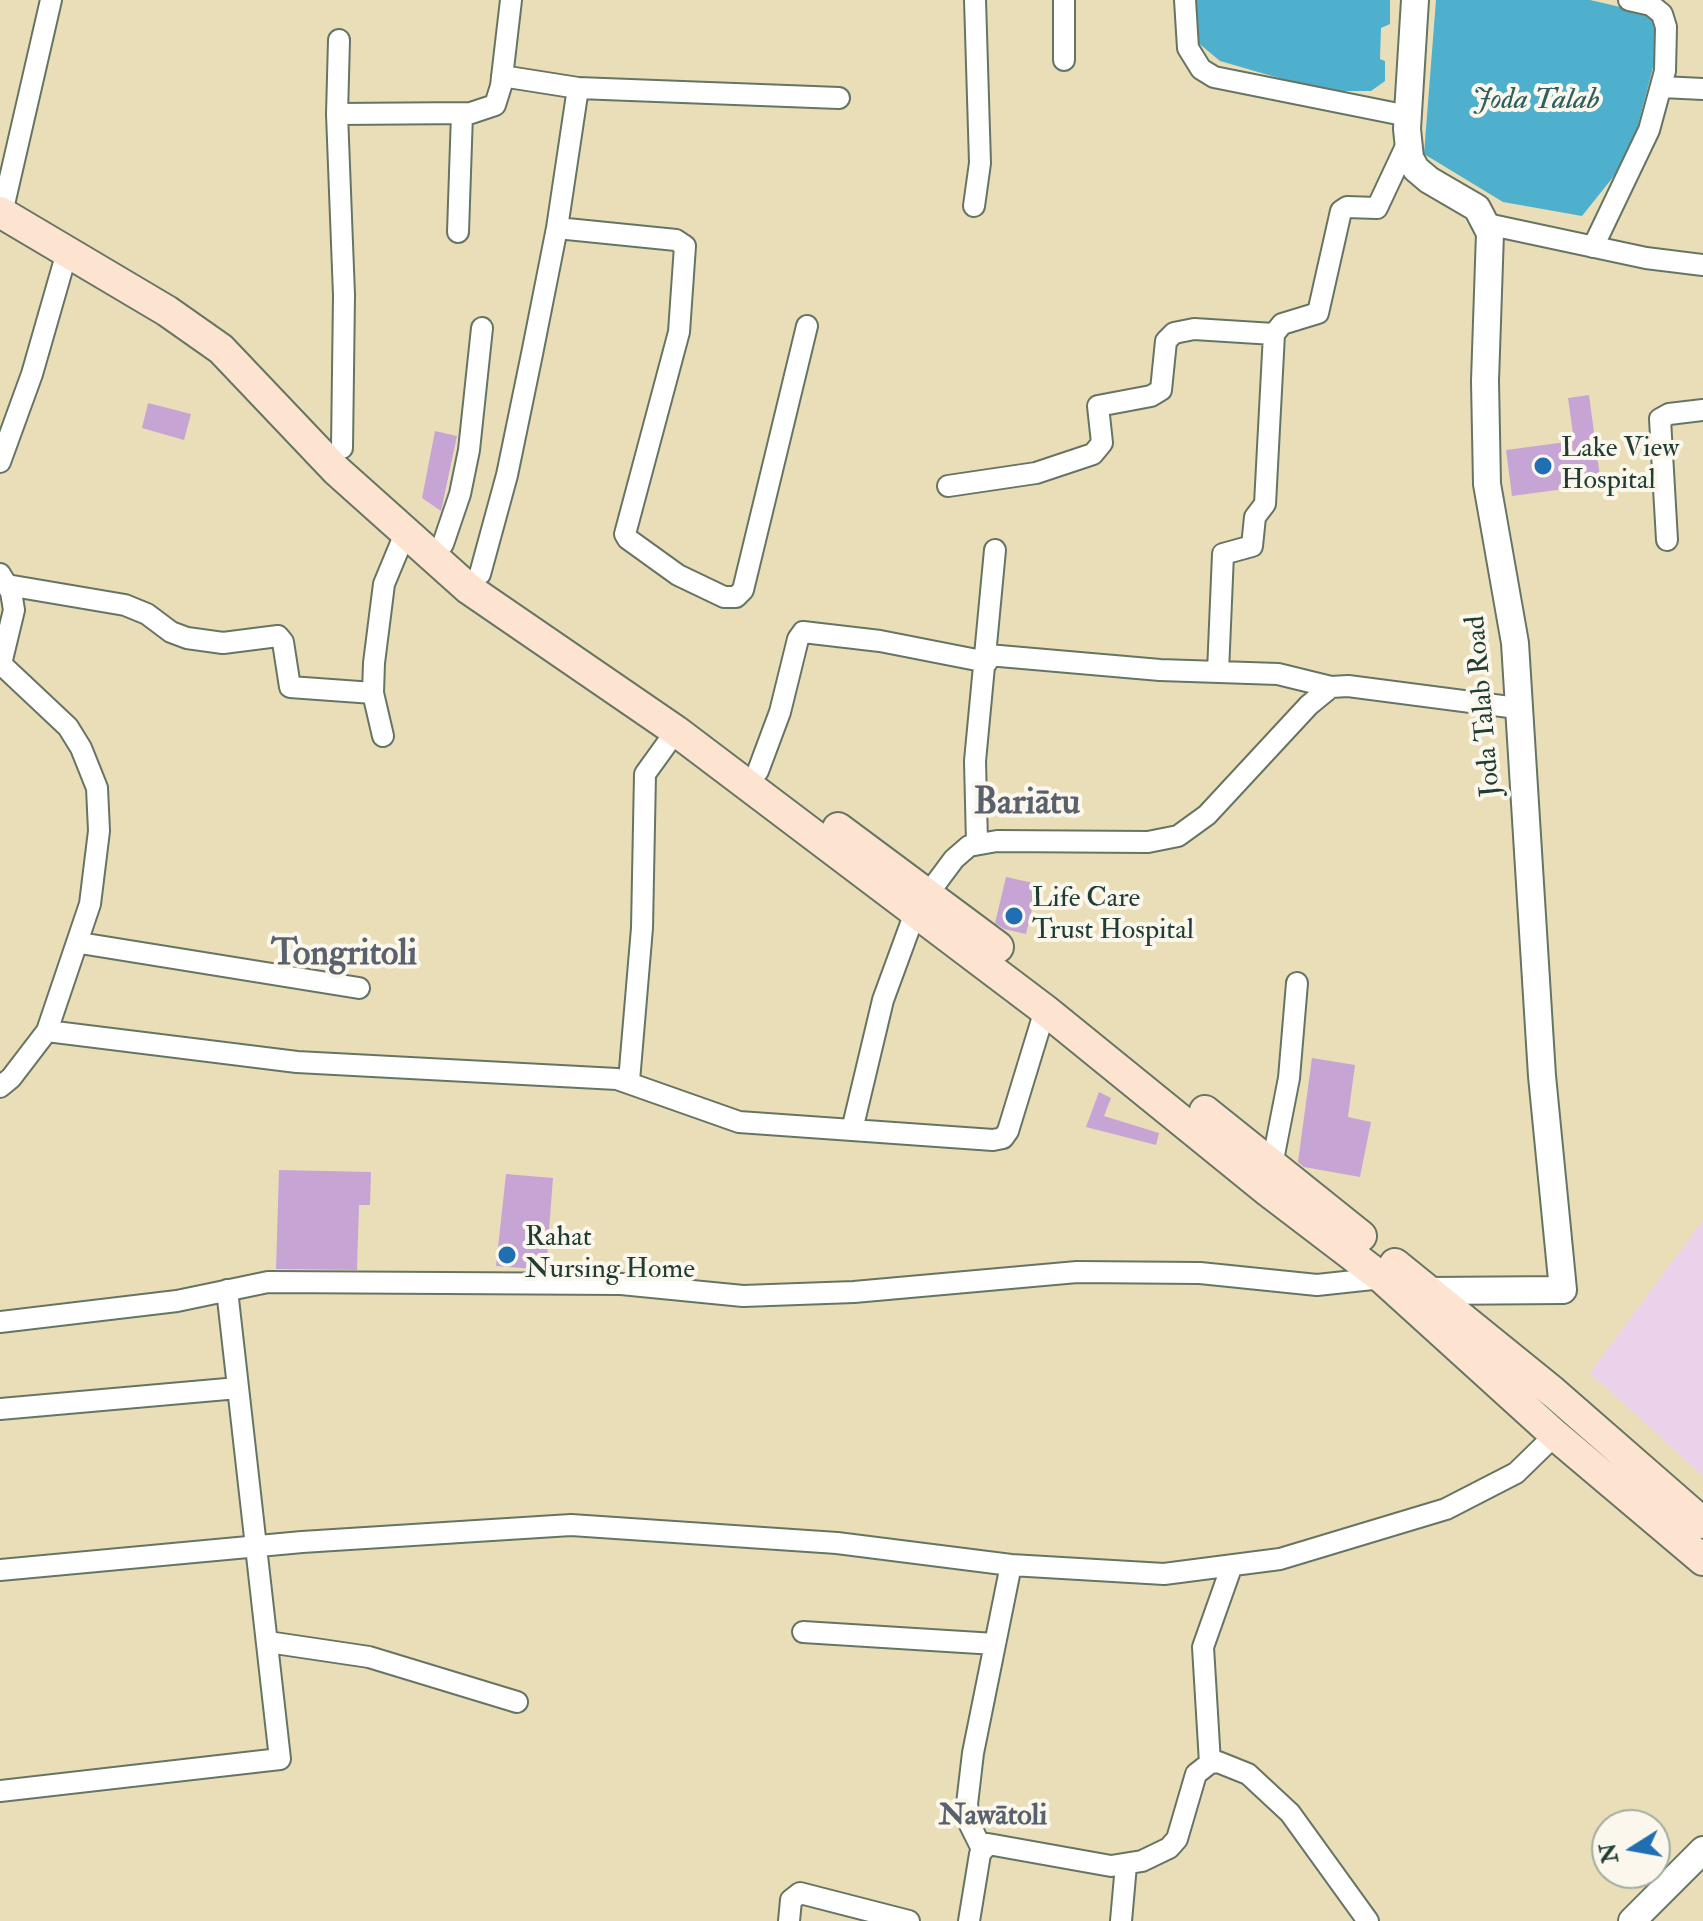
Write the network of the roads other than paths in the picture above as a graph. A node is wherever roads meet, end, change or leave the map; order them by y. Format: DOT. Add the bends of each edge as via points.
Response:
graph roads {
  1 [pos="51,0"];
  2 [pos="511,0"];
  3 [pos="975,0"];
  4 [pos="1064,0"];
  5 [pos="1185,0"];
  6 [pos="1415,0"];
  7 [pos="1629,0"];
  8 [pos="339,40"];
  9 [pos="1064,60"];
  10 [pos="502,76"];
  11 [pos="1662,87"];
  12 [pos="578,88"];
  13 [pos="1703,89"];
  14 [pos="839,98"];
  15 [pos="337,114"];
  16 [pos="462,114"];
  17 [pos="1408,116"];
  18 [pos="1407,144"];
  19 [pos="3,202"];
  20 [pos="974,206"];
  21 [pos="1487,224"];
  22 [pos="557,228"];
  23 [pos="458,232"];
  24 [pos="1593,247"];
  25 [pos="67,252"];
  26 [pos="1703,265"];
  27 [pos="807,326"];
  28 [pos="482,328"];
  29 [pos="1274,334"];
  30 [pos="1703,410"];
  31 [pos="342,448"];
  32 [pos="0,462"];
  33 [pos="948,486"];
  34 [pos="406,531"];
  35 [pos="1667,540"];
  36 [pos="443,544"];
  37 [pos="995,550"];
  38 [pos="480,574"];
  39 [pos="3,580"];
  40 [pos="988,658"];
  41 [pos="1218,672"];
  42 [pos="1331,687"];
  43 [pos="373,693"];
  44 [pos="1517,708"];
  45 [pos="676,731"];
  46 [pos="383,736"];
  47 [pos="758,771"];
  48 [pos="977,843"];
  49 [pos="922,901"];
  50 [pos="80,943"];
  51 [pos="1297,983"];
  52 [pos="359,988"];
  53 [pos="1045,1010"];
  54 [pos="47,1031"];
  55 [pos="629,1081"];
  56 [pos="0,1087"];
  57 [pos="852,1130"];
  58 [pos="1272,1165"];
  59 [pos="1382,1278"];
  60 [pos="227,1290"];
  61 [pos="1418,1296"];
  62 [pos="0,1322"];
  63 [pos="238,1388"];
  64 [pos="0,1409"];
  65 [pos="1555,1435"];
  66 [pos="1703,1523"];
  67 [pos="256,1547"];
  68 [pos="1703,1560"];
  69 [pos="1011,1565"];
  70 [pos="1231,1568"];
  71 [pos="0,1570"];
  72 [pos="803,1632"];
  73 [pos="268,1642"];
  74 [pos="995,1644"];
  75 [pos="517,1702"];
  76 [pos="1210,1763"];
  77 [pos="0,1791"];
  78 [pos="982,1849"];
  79 [pos="1703,1850"];
  80 [pos="1126,1865"];
  81 [pos="789,1921"];
  82 [pos="909,1921"];
  83 [pos="969,1921"];
  84 [pos="1121,1921"];
  85 [pos="1368,1921"];
  86 [pos="1632,1921"];
  1 -- 19 [label="street"];
  2 -- 10 [label="street"];
  3 -- 20 [label="street" via="980,163"];
  4 -- 9 [label="street"];
  5 -- 17 [label="street" via="1188,48 1201,69 1214,77"];
  6 -- 17 [label="street"];
  7 -- 11 [label="street" via="1651,5 1664,19"];
  8 -- 15 [label="street"];
  10 -- 12 [label="street"];
  10 -- 16 [label="street" via="495,105"];
  11 -- 13 [label="street"];
  11 -- 24 [label="street" via="1649,130"];
  12 -- 14 [label="street"];
  12 -- 22 [label="street"];
  15 -- 16 [label="street"];
  15 -- 31 [label="street" via="344,295"];
  16 -- 23 [label="street"];
  17 -- 18 [label="street"];
  18 -- 21 [label="street" via="1416,169 1477,208"];
  18 -- 29 [label="street" via="1377,208 1341,211 1318,313 1282,324"];
  19 -- 25 [label="main road"];
  19 -- 31 [label="main road" via="245,348"];
  21 -- 24 [label="street"];
  21 -- 44 [label="street, Joda Talab Road" via="1487,484 1511,613"];
  22 -- 27 [label="street" via="676,240 685,246 679,332 625,531 628,539 678,575 724,597 736,597 743,590"];
  22 -- 38 [label="street" via="507,475"];
  24 -- 26 [label="street"];
  25 -- 32 [label="street"];
  25 -- 34 [label="main road" via="221,349 336,470"];
  28 -- 36 [label="street" via="469,450"];
  29 -- 33 [label="street" via="1194,329 1174,333 1166,341 1161,390 1098,406 1102,443 1093,454 1036,473"];
  29 -- 41 [label="street" via="1265,504 1255,517 1252,546 1222,557"];
  30 -- 35 [label="street" via="1660,419"];
  31 -- 36 [label="main road"];
  34 -- 43 [label="street" via="384,584"];
  34 -- 45 [label="main road" via="497,610"];
  36 -- 38 [label="main road"];
  37 -- 40 [label="street"];
  38 -- 47 [label="main road"];
  39 -- 43 [label="street" via="125,605 187,638 223,643 278,636 290,687"];
  39 -- 50 [label="street" via="14,610 1,664 68,727 97,788 99,831"];
  40 -- 41 [label="street"];
  40 -- 47 [label="street" via="803,632"];
  40 -- 48 [label="street" via="975,761"];
  41 -- 42 [label="street" via="1278,674"];
  42 -- 44 [label="street"];
  42 -- 48 [label="street" via="1207,815 1178,836 1148,842"];
  43 -- 46 [label="street"];
  44 -- 61 [label="street, Joda Talab Road" via="1542,1076 1563,1290"];
  45 -- 49 [label="main road"];
  45 -- 55 [label="street" via="645,774 642,928"];
  47 -- 49 [label="main road"];
  48 -- 49 [label="street" via="954,859"];
  49 -- 53 [label="main road"];
  49 -- 57 [label="street" via="883,1000"];
  49 -- 58 [label="main road"];
  50 -- 52 [label="street"];
  50 -- 54 [label="street"];
  51 -- 58 [label="street" via="1289,1078"];
  53 -- 57 [label="street" via="1003,1138"];
  53 -- 59 [label="main road"];
  54 -- 55 [label="street" via="297,1062"];
  54 -- 56 [label="street"];
  55 -- 57 [label="street" via="739,1122"];
  58 -- 61 [label="main road"];
  59 -- 60 [label="street" via="1317,1285 1200,1273 1077,1272 743,1296 621,1284 268,1282"];
  59 -- 61 [label="main road"];
  60 -- 62 [label="street"];
  60 -- 63 [label="street"];
  61 -- 65 [label="main road"];
  61 -- 66 [label="main road" via="1553,1392"];
  63 -- 64 [label="street"];
  63 -- 67 [label="street"];
  65 -- 68 [label="main road"];
  65 -- 70 [label="street" via="1516,1473 1446,1509 1326,1548"];
  67 -- 69 [label="street" via="612,1526 837,1543"];
  67 -- 71 [label="street"];
  67 -- 73 [label="street"];
  69 -- 70 [label="street" via="1164,1574"];
  69 -- 74 [label="street"];
  70 -- 76 [label="street" via="1203,1647"];
  72 -- 74 [label="street"];
  73 -- 75 [label="street" via="369,1657"];
  73 -- 77 [label="street" via="280,1759"];
  74 -- 78 [label="street" via="967,1804"];
  76 -- 80 [label="street" via="1196,1774 1177,1839 1159,1854"];
  76 -- 85 [label="street" via="1229,1764 1267,1790"];
  78 -- 80 [label="street" via="998,1843 1089,1863"];
  78 -- 83 [label="street"];
  79 -- 86 [label="street"];
  80 -- 84 [label="street"];
  81 -- 82 [label="street" via="791,1900 800,1893"];
}
